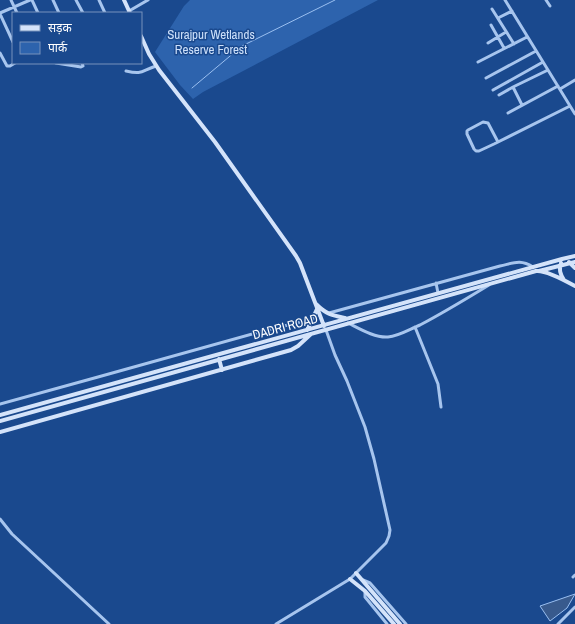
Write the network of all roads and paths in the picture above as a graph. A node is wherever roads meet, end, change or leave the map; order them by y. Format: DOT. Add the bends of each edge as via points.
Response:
graph roads {
  1 [pos="10,0"];
  2 [pos="31,0"];
  3 [pos="53,0"];
  4 [pos="76,0"];
  5 [pos="99,0"];
  6 [pos="124,0"];
  7 [pos="148,0"];
  8 [pos="506,0"];
  9 [pos="546,0"];
  10 [pos="550,6"];
  11 [pos="14,8"];
  12 [pos="492,9"];
  13 [pos="512,11"];
  14 [pos="16,12"];
  15 [pos="37,12"];
  16 [pos="59,12"];
  17 [pos="82,12"];
  18 [pos="104,12"];
  19 [pos="130,12"];
  20 [pos="0,14"];
  21 [pos="498,18"];
  22 [pos="491,25"];
  23 [pos="506,32"];
  24 [pos="498,37"];
  25 [pos="527,37"];
  26 [pos="142,38"];
  27 [pos="12,40"];
  28 [pos="488,43"];
  29 [pos="514,44"];
  30 [pos="504,48"];
  31 [pos="536,51"];
  32 [pos="0,53"];
  33 [pos="478,62"];
  34 [pos="543,62"];
  35 [pos="13,64"];
  36 [pos="65,64"];
  37 [pos="82,64"];
  38 [pos="156,66"];
  39 [pos="548,70"];
  40 [pos="126,71"];
  41 [pos="486,78"];
  42 [pos="575,80"];
  43 [pos="513,87"];
  44 [pos="559,88"];
  45 [pos="493,90"];
  46 [pos="500,95"];
  47 [pos="522,105"];
  48 [pos="570,106"];
  49 [pos="508,113"];
  50 [pos="575,114"];
  51 [pos="498,142"];
  52 [pos="575,256"];
  53 [pos="564,258"];
  54 [pos="575,262"];
  55 [pos="570,263"];
  56 [pos="560,265"];
  57 [pos="533,267"];
  58 [pos="575,268"];
  59 [pos="537,271"];
  60 [pos="564,280"];
  61 [pos="436,283"];
  62 [pos="492,283"];
  63 [pos="575,286"];
  64 [pos="438,291"];
  65 [pos="316,304"];
  66 [pos="317,308"];
  67 [pos="327,313"];
  68 [pos="312,320"];
  69 [pos="347,321"];
  70 [pos="325,327"];
  71 [pos="415,327"];
  72 [pos="307,330"];
  73 [pos="311,334"];
  74 [pos="219,359"];
  75 [pos="222,370"];
  76 [pos="0,404"];
  77 [pos="441,406"];
  78 [pos="0,415"];
  79 [pos="0,420"];
  80 [pos="0,432"];
  81 [pos="0,519"];
  82 [pos="356,573"];
  83 [pos="350,579"];
  84 [pos="362,580"];
  85 [pos="365,591"];
  86 [pos="575,607"];
  87 [pos="109,624"];
  88 [pos="276,624"];
  89 [pos="387,624"];
  90 [pos="394,624"];
  91 [pos="400,624"];
  92 [pos="406,624"];
  93 [pos="558,624"];
  1 -- 11 [label="street"];
  2 -- 11 [label="street"];
  2 -- 15 [label="street"];
  3 -- 16 [label="street"];
  4 -- 17 [label="street"];
  5 -- 18 [label="street"];
  6 -- 19 [label="main road"];
  7 -- 19 [label="street"];
  8 -- 13 [label="street"];
  9 -- 10 [label="street"];
  11 -- 14 [label="street"];
  11 -- 20 [label="street"];
  12 -- 21 [label="street"];
  13 -- 21 [label="street"];
  13 -- 25 [label="street"];
  20 -- 27 [label="street"];
  21 -- 23 [label="street"];
  22 -- 24 [label="street"];
  23 -- 24 [label="street"];
  23 -- 29 [label="street"];
  24 -- 28 [label="street"];
  24 -- 30 [label="street"];
  25 -- 29 [label="street"];
  25 -- 31 [label="street"];
  26 -- 38 [label="main road"];
  29 -- 30 [label="street"];
  30 -- 33 [label="street"];
  31 -- 34 [label="street"];
  31 -- 41 [label="street"];
  32 -- 35 [label="street" via="8,67"];
  34 -- 39 [label="street"];
  34 -- 45 [label="street"];
  36 -- 37 [label="street" via="82,67"];
  38 -- 40 [label="street" via="140,73"];
  38 -- 65 [label="main road" via="215,142 296,256"];
  39 -- 43 [label="street"];
  39 -- 44 [label="street"];
  42 -- 44 [label="street"];
  43 -- 46 [label="street"];
  43 -- 47 [label="street"];
  44 -- 47 [label="street"];
  44 -- 48 [label="street"];
  47 -- 49 [label="street"];
  48 -- 50 [label="street"];
  48 -- 51 [label="street"];
  51 -- 51 [label="street" via="476,150 467,132 484,122 488,123"];
  52 -- 53 [label="main road, DADRI ROAD"];
  53 -- 55 [label="main road"];
  53 -- 56 [label="main road"];
  53 -- 57 [label="main road, DADRI ROAD"];
  54 -- 55 [label="main road, DADRI ROAD"];
  55 -- 56 [label="main road, DADRI ROAD"];
  55 -- 58 [label="main road"];
  56 -- 59 [label="main road, DADRI ROAD"];
  56 -- 60 [label="main road"];
  57 -- 61 [label="street" via="520,262"];
  57 -- 64 [label="main road, DADRI ROAD"];
  59 -- 60 [label="main road"];
  59 -- 62 [label="main road, DADRI ROAD"];
  60 -- 63 [label="main road"];
  61 -- 64 [label="street"];
  61 -- 67 [label="street"];
  62 -- 69 [label="main road, DADRI ROAD"];
  62 -- 71 [label="street"];
  64 -- 69 [label="main road, DADRI ROAD"];
  65 -- 66 [label="main road"];
  65 -- 67 [label="main road"];
  66 -- 68 [label="main road"];
  66 -- 70 [label="main road"];
  67 -- 69 [label="main road"];
  68 -- 72 [label="main road"];
  68 -- 76 [label="street" via="256,333"];
  69 -- 70 [label="main road, DADRI ROAD"];
  69 -- 71 [label="street" via="363,330 387,337"];
  70 -- 72 [label="main road, DADRI ROAD"];
  70 -- 73 [label="main road, DADRI ROAD"];
  70 -- 82 [label="street" via="365,427 390,530 386,543"];
  71 -- 77 [label="street" via="438,384"];
  72 -- 78 [label="main road, DADRI ROAD"];
  73 -- 74 [label="main road, DADRI ROAD"];
  73 -- 75 [label="main road" via="291,350"];
  74 -- 75 [label="main road"];
  74 -- 79 [label="main road, DADRI ROAD"];
  75 -- 80 [label="main road"];
  81 -- 87 [label="street" via="12,534"];
  82 -- 83 [label="street"];
  82 -- 84 [label="main road"];
  83 -- 85 [label="main road"];
  83 -- 88 [label="street"];
  84 -- 91 [label="main road"];
  84 -- 92 [label="street" via="370,583"];
  85 -- 89 [label="street" via="365,597"];
  85 -- 90 [label="main road"];
  86 -- 93 [label="street"];
}
